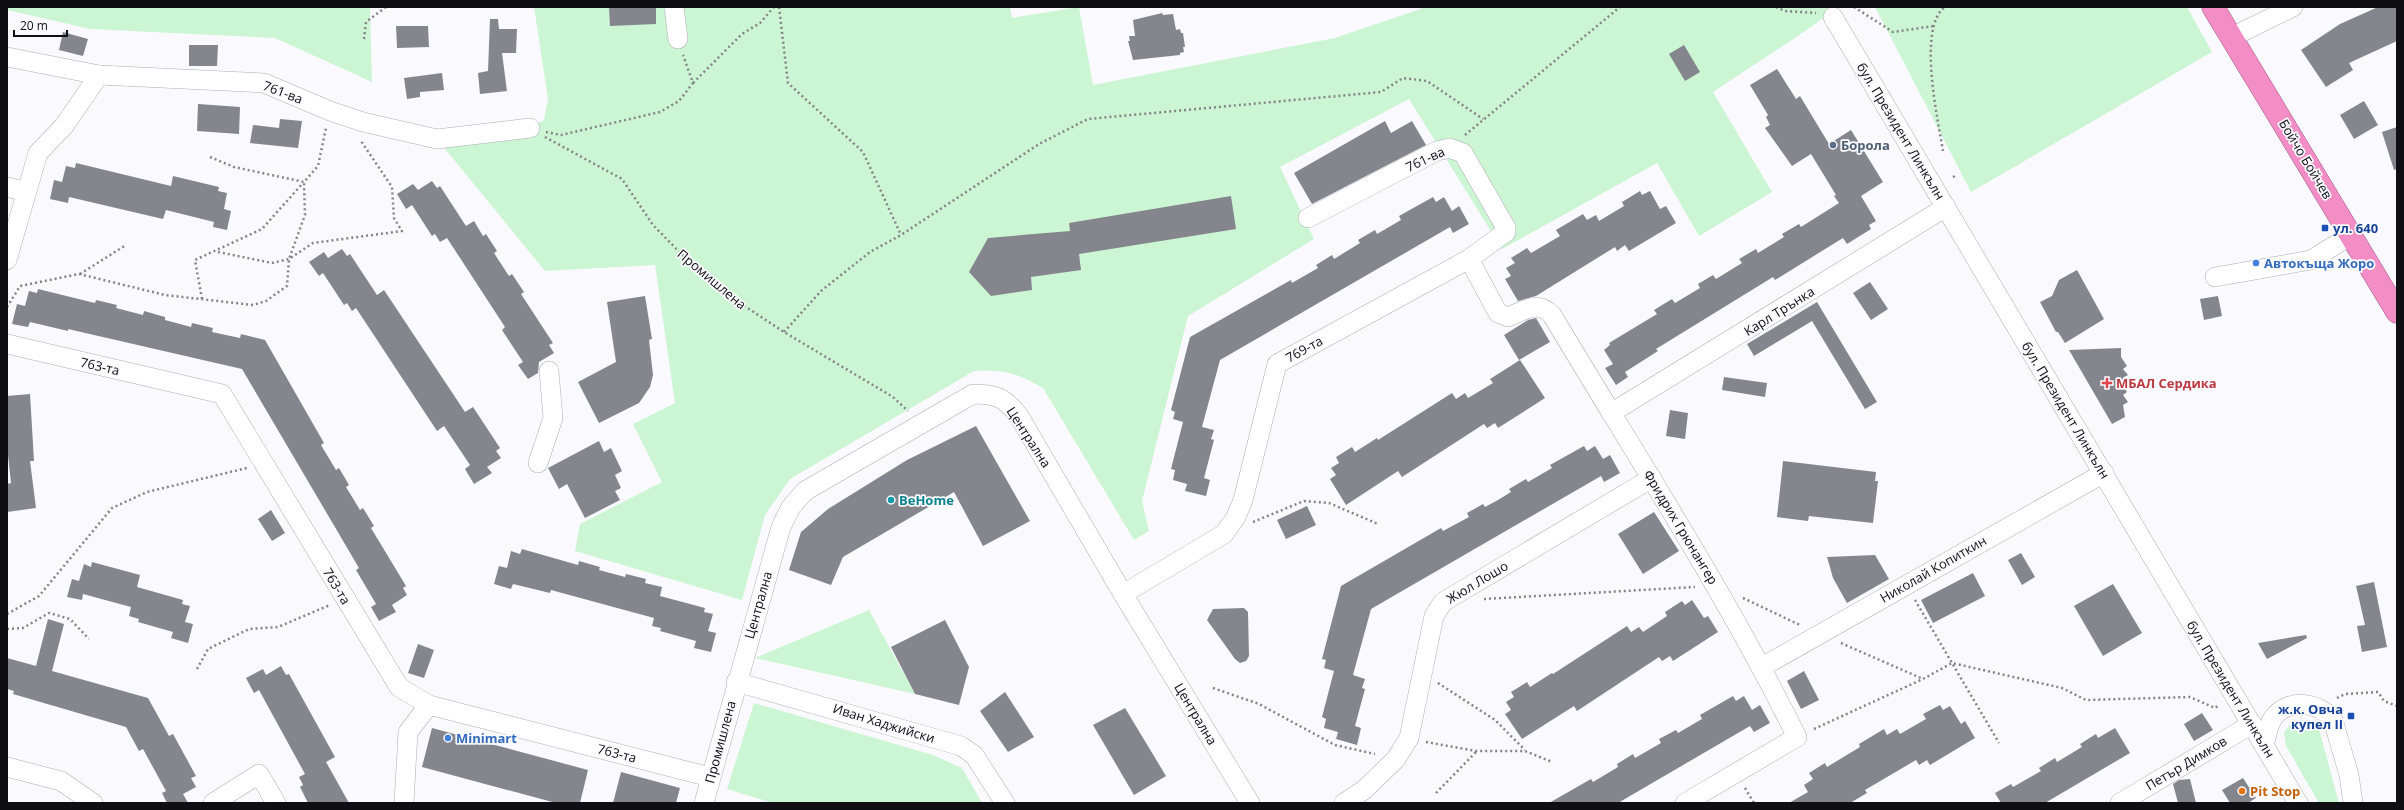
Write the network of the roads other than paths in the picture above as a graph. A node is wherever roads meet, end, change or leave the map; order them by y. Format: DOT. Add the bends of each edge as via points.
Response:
graph roads {
  1 [pos="674,7"];
  2 [pos="2213,7"];
  3 [pos="2288,8"];
  4 [pos="1833,17"];
  5 [pos="2232,38"];
  6 [pos="678,39"];
  7 [pos="7,57"];
  8 [pos="99,75"];
  9 [pos="530,128"];
  10 [pos="7,187"];
  11 [pos="26,192"];
  12 [pos="1946,207"];
  13 [pos="1308,218"];
  14 [pos="2351,235"];
  15 [pos="1469,259"];
  16 [pos="7,260"];
  17 [pos="2216,277"];
  18 [pos="2397,312"];
  19 [pos="7,344"];
  20 [pos="549,371"];
  21 [pos="1611,413"];
  22 [pos="538,463"];
  23 [pos="2104,473"];
  24 [pos="1652,478"];
  25 [pos="1123,594"];
  26 [pos="1762,667"];
  27 [pos="736,682"];
  28 [pos="428,705"];
  29 [pos="2252,724"];
  30 [pos="2264,745"];
  31 [pos="7,767"];
  32 [pos="710,777"];
  33 [pos="93,803"];
  34 [pos="213,803"];
  35 [pos="276,803"];
  36 [pos="404,803"];
  37 [pos="704,803"];
  38 [pos="1005,803"];
  39 [pos="1250,803"];
  40 [pos="1344,803"];
  41 [pos="1685,803"];
  42 [pos="2120,803"];
  43 [pos="2298,803"];
  44 [pos="2353,803"];
  1 -- 6 [label="street"];
  2 -- 5 [label="highway, Бойчо Бойчев"];
  3 -- 5 [label="street"];
  4 -- 12 [label="street, бул. Президент Линкълн"];
  5 -- 14 [label="highway, Бойчо Бойчев"];
  7 -- 8 [label="street, 761-ва"];
  8 -- 9 [label="street, 761-ва" via="264,83 363,122 437,139"];
  8 -- 11 [label="street" via="64,126 38,153"];
  10 -- 11 [label="street"];
  11 -- 16 [label="street"];
  12 -- 21 [label="street, Карл Трънка"];
  12 -- 23 [label="street, бул. Президент Линкълн"];
  13 -- 15 [label="street, 761-ва" via="1437,151 1449,148 1463,154 1506,228 1501,238"];
  14 -- 17 [label="street" via="2311,260"];
  14 -- 18 [label="highway, Бойчо Бойчев"];
  15 -- 21 [label="street, Фридрих Грюнангер" via="1498,313 1508,317 1536,306 1546,308"];
  15 -- 25 [label="street, 769-та" via="1277,364 1243,500 1236,517 1224,534"];
  19 -- 28 [label="street, 763-та" via="222,394 399,687"];
  20 -- 22 [label="street" via="553,418"];
  21 -- 24 [label="street, Фридрих Грюнангер"];
  23 -- 26 [label="street, Николай Копиткин"];
  23 -- 29 [label="street, бул. Президент Линкълн"];
  24 -- 26 [label="street, Фридрих Грюнангер"];
  24 -- 40 [label="street, Жюл Лошо" via="1443,602 1434,616 1409,738 1396,759 1364,790"];
  25 -- 27 [label="street, Централна" via="1019,416 1009,403 993,394 973,394 800,496 781,526"];
  25 -- 39 [label="street, Централна"];
  26 -- 41 [label="street, Фридрих Грюнангер" via="1797,736"];
  27 -- 32 [label="street, Промишлена"];
  27 -- 38 [label="street, Иван Хаджийски" via="961,746 974,755"];
  28 -- 32 [label="street, 763-та"];
  28 -- 36 [label="street" via="408,732"];
  29 -- 30 [label="street, бул. Президент Линкълн"];
  29 -- 42 [label="street, Петър Димков"];
  30 -- 43 [label="street, бул. Президент Линкълн"];
  30 -- 44 [label="street" via="2270,724 2280,711 2303,704 2320,708 2333,720 2349,775"];
  31 -- 33 [label="street" via="61,781"];
  32 -- 37 [label="street, Промишлена"];
  34 -- 35 [label="street" via="259,774"];
}
